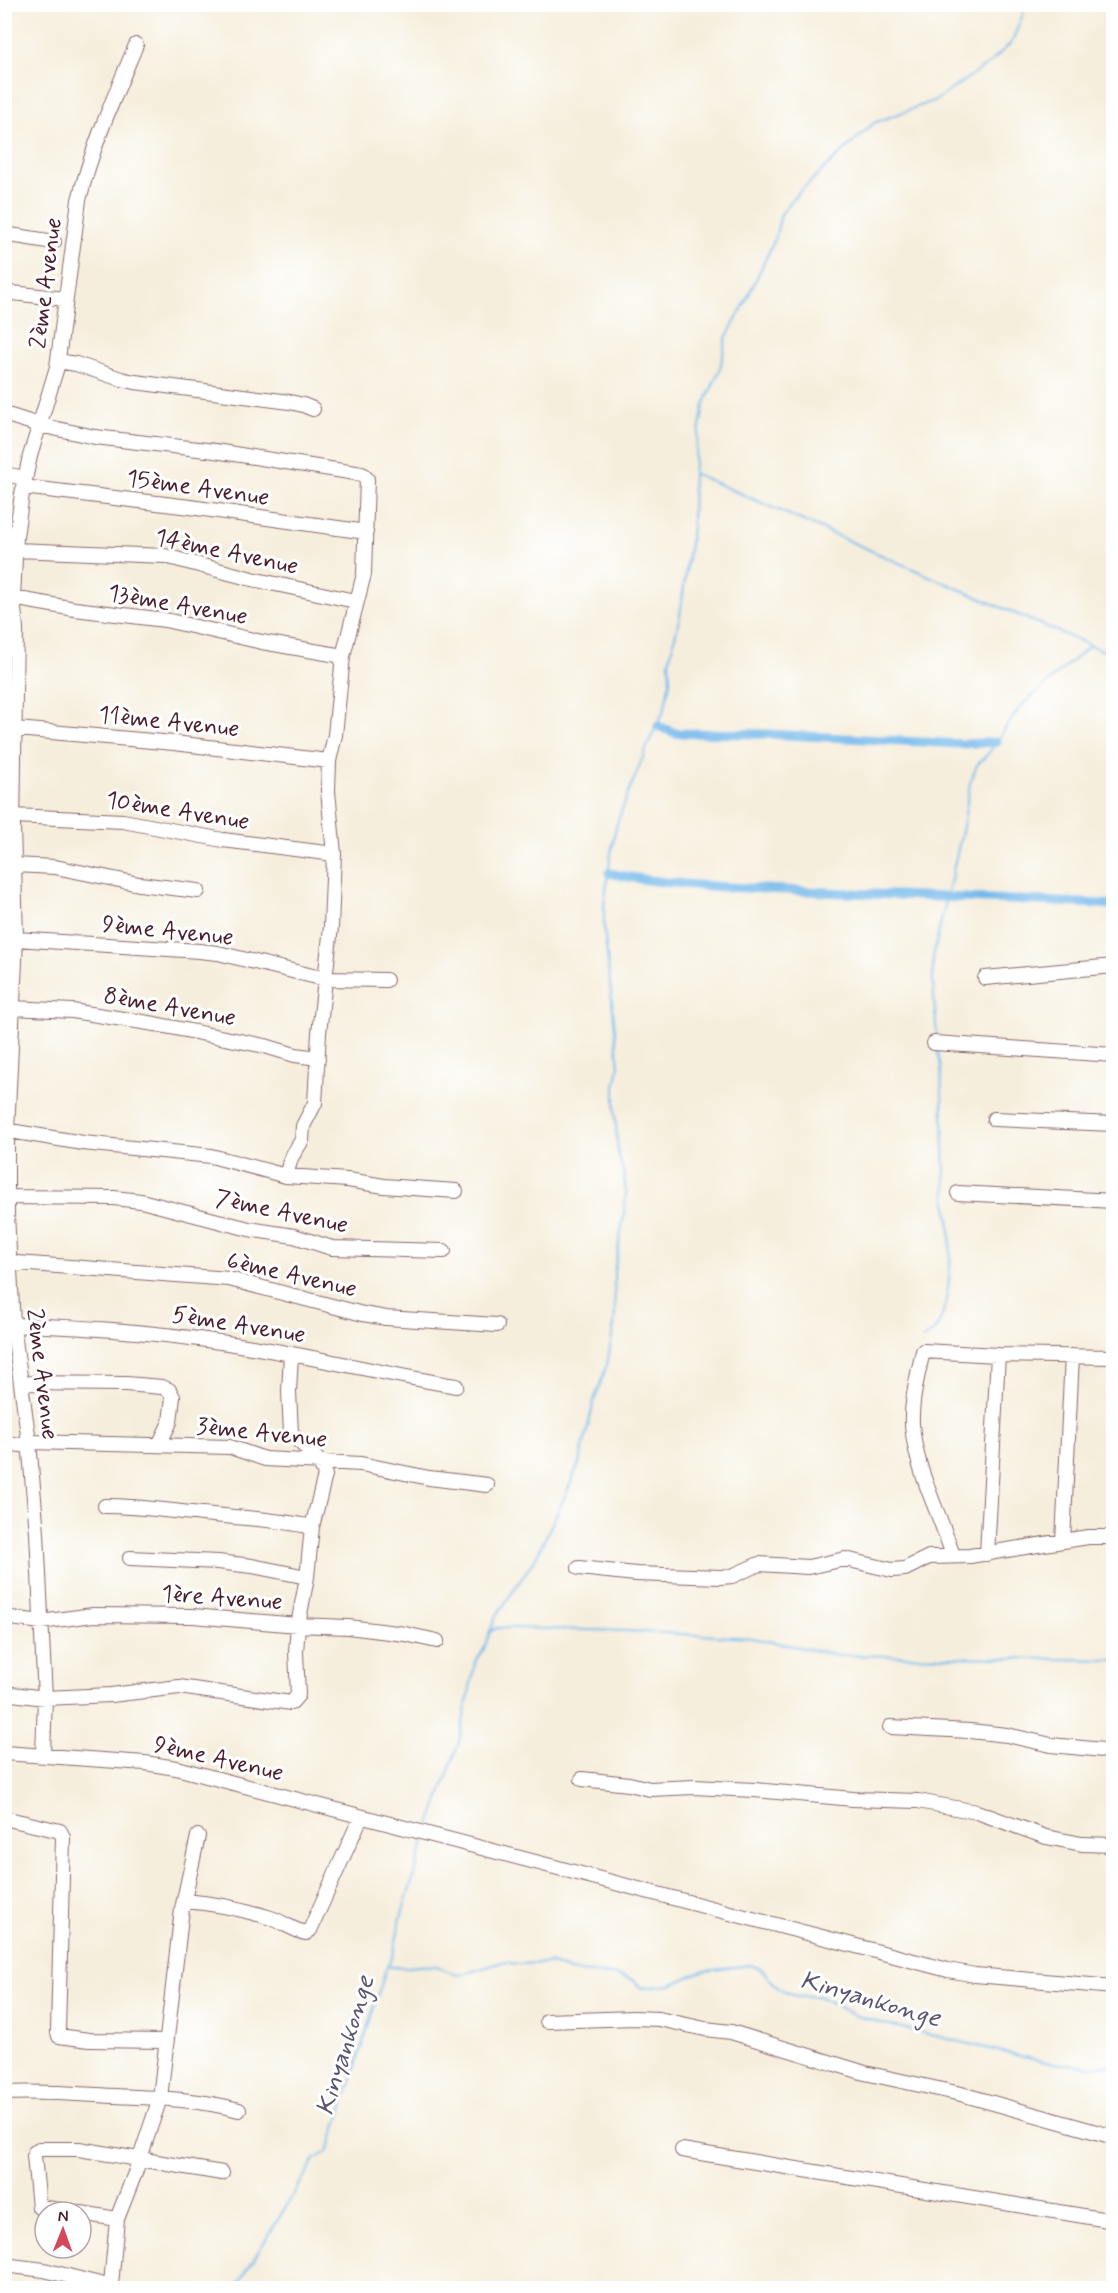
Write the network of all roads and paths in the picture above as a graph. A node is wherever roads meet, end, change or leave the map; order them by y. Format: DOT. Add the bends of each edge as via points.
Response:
graph roads {
  1 [pos="136,45"];
  2 [pos="4,234"];
  3 [pos="54,242"];
  4 [pos="4,292"];
  5 [pos="65,299"];
  6 [pos="58,361"];
  7 [pos="313,409"];
  8 [pos="4,414"];
  9 [pos="39,425"];
  10 [pos="4,474"];
  11 [pos="24,482"];
  12 [pos="366,532"];
  13 [pos="12,540"];
  14 [pos="9,597"];
  15 [pos="355,601"];
  16 [pos="343,656"];
  17 [pos="10,659"];
  18 [pos="9,729"];
  19 [pos="328,761"];
  20 [pos="10,823"];
  21 [pos="334,854"];
  22 [pos="14,865"];
  23 [pos="198,891"];
  24 [pos="16,939"];
  25 [pos="1113,966"];
  26 [pos="985,978"];
  27 [pos="326,979"];
  28 [pos="386,980"];
  29 [pos="13,1008"];
  30 [pos="937,1043"];
  31 [pos="8,1049"];
  32 [pos="1113,1054"];
  33 [pos="318,1058"];
  34 [pos="994,1119"];
  35 [pos="1113,1124"];
  36 [pos="6,1130"];
  37 [pos="286,1176"];
  38 [pos="456,1191"];
  39 [pos="958,1193"];
  40 [pos="6,1197"];
  41 [pos="1113,1201"];
  42 [pos="444,1251"];
  43 [pos="7,1262"];
  44 [pos="497,1324"];
  45 [pos="13,1325"];
  46 [pos="291,1354"];
  47 [pos="998,1355"];
  48 [pos="1072,1356"];
  49 [pos="1113,1357"];
  50 [pos="21,1383"];
  51 [pos="456,1386"];
  52 [pos="4,1443"];
  53 [pos="30,1444"];
  54 [pos="159,1445"];
  55 [pos="318,1461"];
  56 [pos="487,1485"];
  57 [pos="105,1506"];
  58 [pos="312,1527"];
  59 [pos="1113,1537"];
  60 [pos="1063,1541"];
  61 [pos="987,1554"];
  62 [pos="953,1557"];
  63 [pos="130,1558"];
  64 [pos="579,1568"];
  65 [pos="307,1577"];
  66 [pos="4,1617"];
  67 [pos="41,1622"];
  68 [pos="298,1625"];
  69 [pos="437,1641"];
  70 [pos="4,1693"];
  71 [pos="45,1698"];
  72 [pos="890,1727"];
  73 [pos="1113,1751"];
  74 [pos="4,1753"];
  75 [pos="43,1754"];
  76 [pos="582,1779"];
  77 [pos="361,1817"];
  78 [pos="4,1818"];
  79 [pos="198,1836"];
  80 [pos="1113,1845"];
  81 [pos="184,1901"];
  82 [pos="1113,1987"];
  83 [pos="547,2021"];
  84 [pos="166,2041"];
  85 [pos="4,2093"];
  86 [pos="160,2098"];
  87 [pos="239,2110"];
  88 [pos="1113,2137"];
  89 [pos="682,2150"];
  90 [pos="139,2158"];
  91 [pos="222,2173"];
  92 [pos="38,2200"];
  93 [pos="93,2215"];
  94 [pos="117,2219"];
  95 [pos="1113,2221"];
  96 [pos="4,2265"];
  1 -- 5 [label="street, 2ème Avenue" via="84,179"];
  2 -- 3 [label="street"];
  4 -- 5 [label="street"];
  5 -- 6 [label="street, 2ème Avenue"];
  6 -- 7 [label="street" via="121,379 290,402"];
  6 -- 9 [label="street, 2ème Avenue"];
  8 -- 9 [label="street"];
  9 -- 11 [label="street, 2ème Avenue"];
  9 -- 12 [label="street" via="119,441 215,451 362,474 367,479"];
  10 -- 11 [label="street, 15ème Avenue"];
  11 -- 12 [label="street, 15ème Avenue"];
  11 -- 13 [label="street, 2ème Avenue"];
  12 -- 15 [label="street" via="364,574"];
  13 -- 14 [label="street, 2ème Avenue"];
  13 -- 15 [label="street, 14ème Avenue" via="165,556"];
  14 -- 16 [label="street, 13ème Avenue" via="165,620"];
  14 -- 17 [label="street, 2ème Avenue" via="16,628"];
  15 -- 16 [label="street"];
  16 -- 19 [label="street" via="335,735"];
  17 -- 18 [label="street, 2ème Avenue"];
  18 -- 19 [label="street, 11ème Avenue"];
  18 -- 20 [label="street, 2ème Avenue" via="15,774"];
  19 -- 21 [label="street"];
  20 -- 21 [label="street, 10ème Avenue" via="123,821 213,839"];
  20 -- 22 [label="street, 2ème Avenue"];
  21 -- 27 [label="street"];
  22 -- 23 [label="street" via="55,867"];
  22 -- 24 [label="street, 2ème Avenue"];
  24 -- 27 [label="street, 9ème Avenue" via="218,953"];
  24 -- 29 [label="street, 2ème Avenue"];
  25 -- 26 [label="street"];
  27 -- 28 [label="street, 9ème Avenue"];
  27 -- 33 [label="street"];
  29 -- 31 [label="street, 2ème Avenue"];
  29 -- 33 [label="street, 8ème Avenue" via="72,1011 155,1024"];
  30 -- 32 [label="street"];
  31 -- 36 [label="street, 2ème Avenue"];
  33 -- 37 [label="street" via="315,1103"];
  34 -- 35 [label="street"];
  36 -- 37 [label="street" via="83,1143 211,1156"];
  36 -- 40 [label="street, 2ème Avenue"];
  37 -- 38 [label="street"];
  39 -- 41 [label="street"];
  40 -- 42 [label="street, 7ème Avenue" via="141,1201 332,1248"];
  40 -- 43 [label="street, 2ème Avenue"];
  43 -- 44 [label="street, 6ème Avenue" via="229,1279 386,1318"];
  43 -- 45 [label="street, 2ème Avenue"];
  45 -- 46 [label="street, 5ème Avenue" via="147,1332"];
  45 -- 50 [label="street, 2ème Avenue"];
  46 -- 51 [label="street, 5ème Avenue"];
  46 -- 55 [label="street" via="291,1433"];
  47 -- 48 [label="street"];
  47 -- 61 [label="street"];
  47 -- 62 [label="street" via="923,1351 912,1424 917,1453"];
  48 -- 49 [label="street"];
  48 -- 60 [label="street"];
  50 -- 53 [label="street, 2ème Avenue"];
  50 -- 54 [label="street" via="126,1384 169,1390 173,1397 171,1422"];
  52 -- 53 [label="street, 3ème Avenue"];
  53 -- 54 [label="street, 3ème Avenue"];
  53 -- 67 [label="street, 2ème Avenue"];
  54 -- 55 [label="street, 3ème Avenue" via="230,1447 265,1459"];
  55 -- 56 [label="street, 3ème Avenue" via="362,1464"];
  55 -- 58 [label="street" via="325,1474"];
  57 -- 58 [label="street" via="249,1517"];
  58 -- 65 [label="street"];
  59 -- 60 [label="street"];
  60 -- 61 [label="street"];
  61 -- 62 [label="street"];
  62 -- 64 [label="street" via="929,1557 905,1569 892,1570 845,1559 808,1567 759,1564 721,1577"];
  63 -- 65 [label="street" via="229,1563"];
  65 -- 68 [label="street"];
  66 -- 67 [label="street, 1ère Avenue"];
  67 -- 68 [label="street, 1ère Avenue" via="93,1615 159,1614"];
  67 -- 71 [label="street, 2ème Avenue"];
  68 -- 69 [label="street, 1ère Avenue" via="379,1630"];
  68 -- 71 [label="street" via="298,1695 291,1703 179,1687"];
  70 -- 71 [label="street"];
  71 -- 75 [label="street, 2ème Avenue"];
  72 -- 73 [label="street" via="970,1731"];
  74 -- 75 [label="street, 9ème Avenue"];
  75 -- 77 [label="street, 9ème Avenue" via="176,1768"];
  76 -- 80 [label="street" via="650,1789 724,1788 918,1801 976,1812 1046,1837"];
  77 -- 81 [label="street" via="306,1933 233,1908"];
  77 -- 82 [label="street, 9ème Avenue" via="948,1970"];
  78 -- 84 [label="street" via="60,1831 63,1837 59,2036"];
  79 -- 81 [label="street"];
  81 -- 84 [label="street"];
  83 -- 88 [label="street" via="659,2019 730,2032 865,2073 961,2094"];
  84 -- 86 [label="street"];
  85 -- 86 [label="street"];
  86 -- 87 [label="street"];
  86 -- 90 [label="street"];
  89 -- 95 [label="street"];
  90 -- 91 [label="street"];
  90 -- 92 [label="street" via="79,2149 39,2149 35,2152"];
  90 -- 94 [label="street"];
  93 -- 94 [label="street"];
  94 -- 96 [label="street" via="109,2286"];
}
